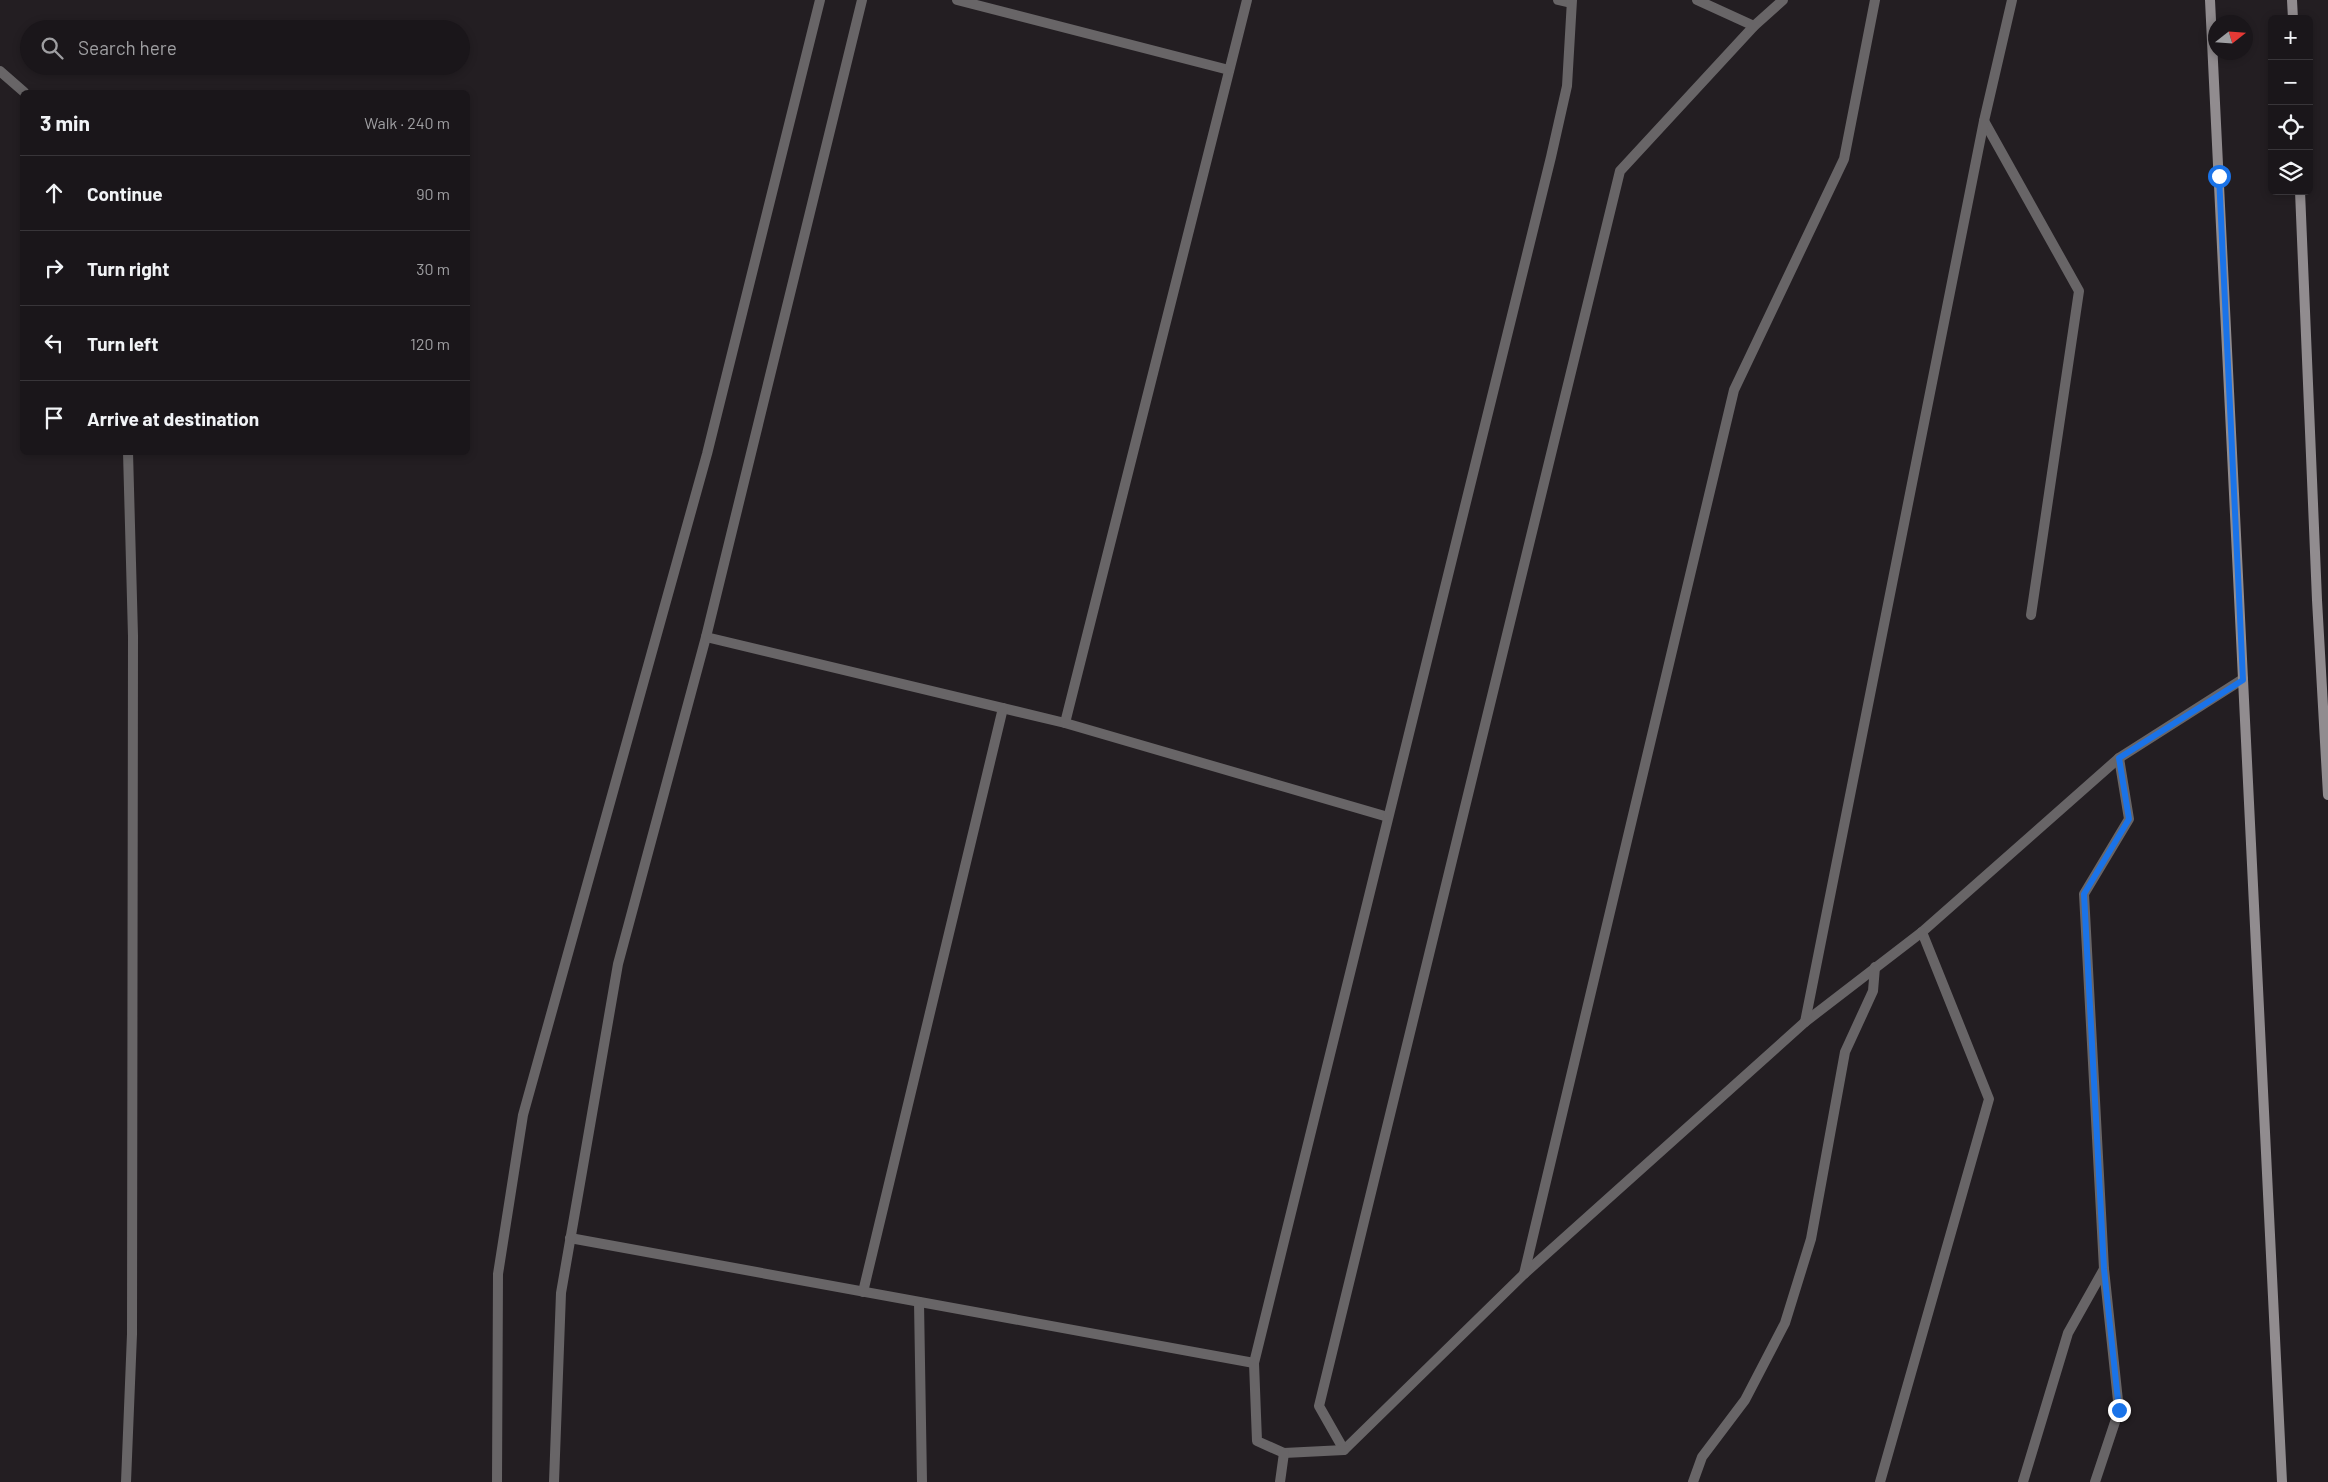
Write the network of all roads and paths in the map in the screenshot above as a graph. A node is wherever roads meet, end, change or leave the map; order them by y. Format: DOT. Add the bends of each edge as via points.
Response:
graph roads {
  1 [pos="820,0"];
  2 [pos="862,0"];
  3 [pos="957,0"];
  4 [pos="1247,0"];
  5 [pos="1558,0"];
  6 [pos="1697,0"];
  7 [pos="1784,0"];
  8 [pos="1875,0"];
  9 [pos="2012,0"];
  10 [pos="2210,0"];
  11 [pos="2292,0"];
  12 [pos="1572,2"];
  13 [pos="2293,15"];
  14 [pos="1754,26"];
  15 [pos="1229,70"];
  16 [pos="0,71"];
  17 [pos="22,90"];
  18 [pos="1984,121"];
  19 [pos="2300,195"];
  20 [pos="128,455"];
  21 [pos="2030,614"];
  22 [pos="706,637"];
  23 [pos="2243,680"];
  24 [pos="1003,708"];
  25 [pos="1065,723"];
  26 [pos="2119,758"];
  27 [pos="2328,795"];
  28 [pos="1388,818"];
  29 [pos="1922,932"];
  30 [pos="1875,967"];
  31 [pos="1805,1022"];
  32 [pos="570,1238"];
  33 [pos="2104,1269"];
  34 [pos="1524,1274"];
  35 [pos="863,1292"];
  36 [pos="920,1302"];
  37 [pos="1254,1363"];
  38 [pos="1344,1450"];
  39 [pos="1284,1453"];
  40 [pos="126,1482"];
  41 [pos="498,1482"];
  42 [pos="554,1482"];
  43 [pos="922,1482"];
  44 [pos="1280,1482"];
  45 [pos="1693,1482"];
  46 [pos="1880,1482"];
  47 [pos="2023,1482"];
  48 [pos="2094,1482"];
  49 [pos="2282,1482"];
  1 -- 41 [label="street" via="707,454 523,1115 498,1274"];
  2 -- 22 [label="street"];
  3 -- 15 [label="street"];
  4 -- 15 [label="street"];
  5 -- 12 [label="street"];
  6 -- 14 [label="street"];
  7 -- 14 [label="street"];
  8 -- 34 [label="street" via="1844,159 1734,390"];
  9 -- 18 [label="street"];
  10 -- 23 [label="street"];
  11 -- 13 [label="street"];
  12 -- 28 [label="street" via="1563,104"];
  14 -- 38 [label="street" via="1620,171 1319,1406"];
  15 -- 25 [label="street"];
  16 -- 17 [label="street"];
  18 -- 21 [label="street" via="2079,291"];
  18 -- 31 [label="street"];
  19 -- 27 [label="street"];
  20 -- 40 [label="street" via="133,636 132,1334"];
  22 -- 24 [label="street"];
  22 -- 32 [label="street" via="618,964"];
  23 -- 26 [label="street"];
  23 -- 49 [label="street"];
  24 -- 25 [label="street"];
  24 -- 35 [label="street"];
  25 -- 28 [label="street"];
  26 -- 29 [label="street"];
  26 -- 33 [label="street" via="2129,819 2084,894"];
  28 -- 37 [label="street"];
  29 -- 30 [label="street"];
  29 -- 46 [label="street" via="1988,1099"];
  30 -- 31 [label="street"];
  30 -- 45 [label="street" via="1873,991 1845,1052 1811,1239 1785,1322 1745,1400 1702,1457"];
  31 -- 34 [label="street"];
  32 -- 35 [label="street"];
  32 -- 42 [label="street" via="561,1293"];
  33 -- 47 [label="street" via="2068,1333"];
  33 -- 48 [label="street" via="2119,1410"];
  34 -- 38 [label="street"];
  35 -- 36 [label="street"];
  36 -- 37 [label="street"];
  36 -- 43 [label="street"];
  37 -- 39 [label="street" via="1257,1441"];
  38 -- 39 [label="street"];
  39 -- 44 [label="street"];
}
